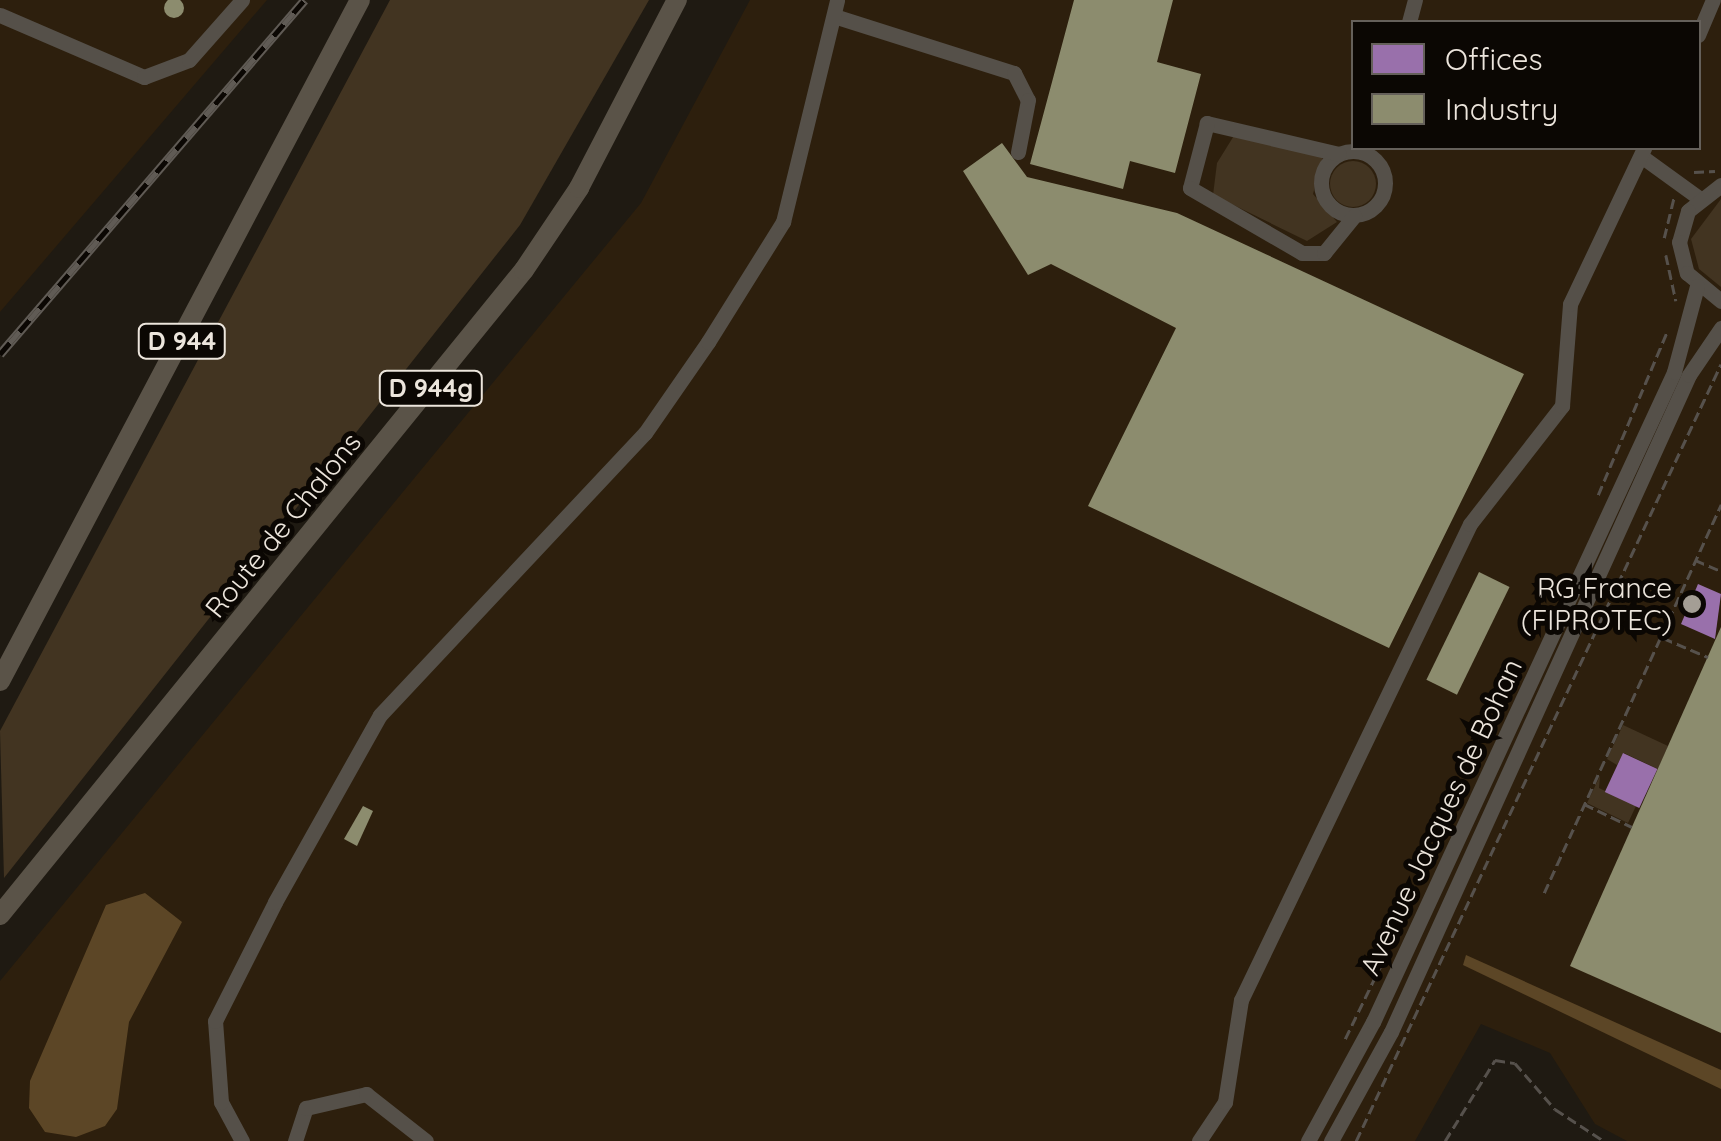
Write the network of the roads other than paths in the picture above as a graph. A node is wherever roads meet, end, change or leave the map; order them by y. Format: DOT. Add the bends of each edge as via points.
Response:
graph roads {
  1 [pos="10,0"];
  2 [pos="242,0"];
  3 [pos="360,0"];
  4 [pos="677,0"];
  5 [pos="1713,0"];
  6 [pos="836,8"];
  7 [pos="1,16"];
  8 [pos="1701,28"];
  9 [pos="1018,152"];
  10 [pos="1374,152"];
  11 [pos="1642,152"];
  12 [pos="1339,154"];
  13 [pos="1721,186"];
  14 [pos="1698,198"];
  15 [pos="1354,216"];
  16 [pos="1697,286"];
  17 [pos="1721,301"];
  18 [pos="1721,328"];
  19 [pos="0,681"];
  20 [pos="0,915"];
  21 [pos="242,1141"];
  22 [pos="295,1141"];
  23 [pos="426,1141"];
  24 [pos="1199,1141"];
  25 [pos="1308,1141"];
  26 [pos="1331,1141"];
  1 -- 7 [label="street"];
  2 -- 7 [label="street" via="189,60 144,77"];
  3 -- 19 [label="main road, D 944"];
  4 -- 20 [label="main road, Route de Chalons / D 944g" via="579,188 524,270"];
  5 -- 8 [label="street"];
  6 -- 9 [label="street" via="1014,73 1028,100"];
  6 -- 21 [label="street" via="782,222 717,327 645,433 380,714 275,902 215,1020 221,1102"];
  10 -- 12 [label="street"];
  10 -- 15 [label="street" via="1382,196"];
  11 -- 14 [label="street"];
  11 -- 24 [label="street" via="1570,304 1562,406 1470,524 1241,1000 1224,1102"];
  12 -- 15 [label="street" via="1324,170 1322,191 1333,209"];
  12 -- 15 [label="street" via="1207,123 1190,188 1302,254 1324,253"];
  13 -- 14 [label="street"];
  14 -- 16 [label="street" via="1679,242"];
  16 -- 17 [label="street"];
  16 -- 25 [label="street, Avenue Jacques de Bohan" via="1674,372 1374,1022"];
  18 -- 26 [label="street, Avenue Jacques de Bohan" via="1690,375 1391,1032"];
  22 -- 23 [label="street" via="306,1108 366,1094"];
}
